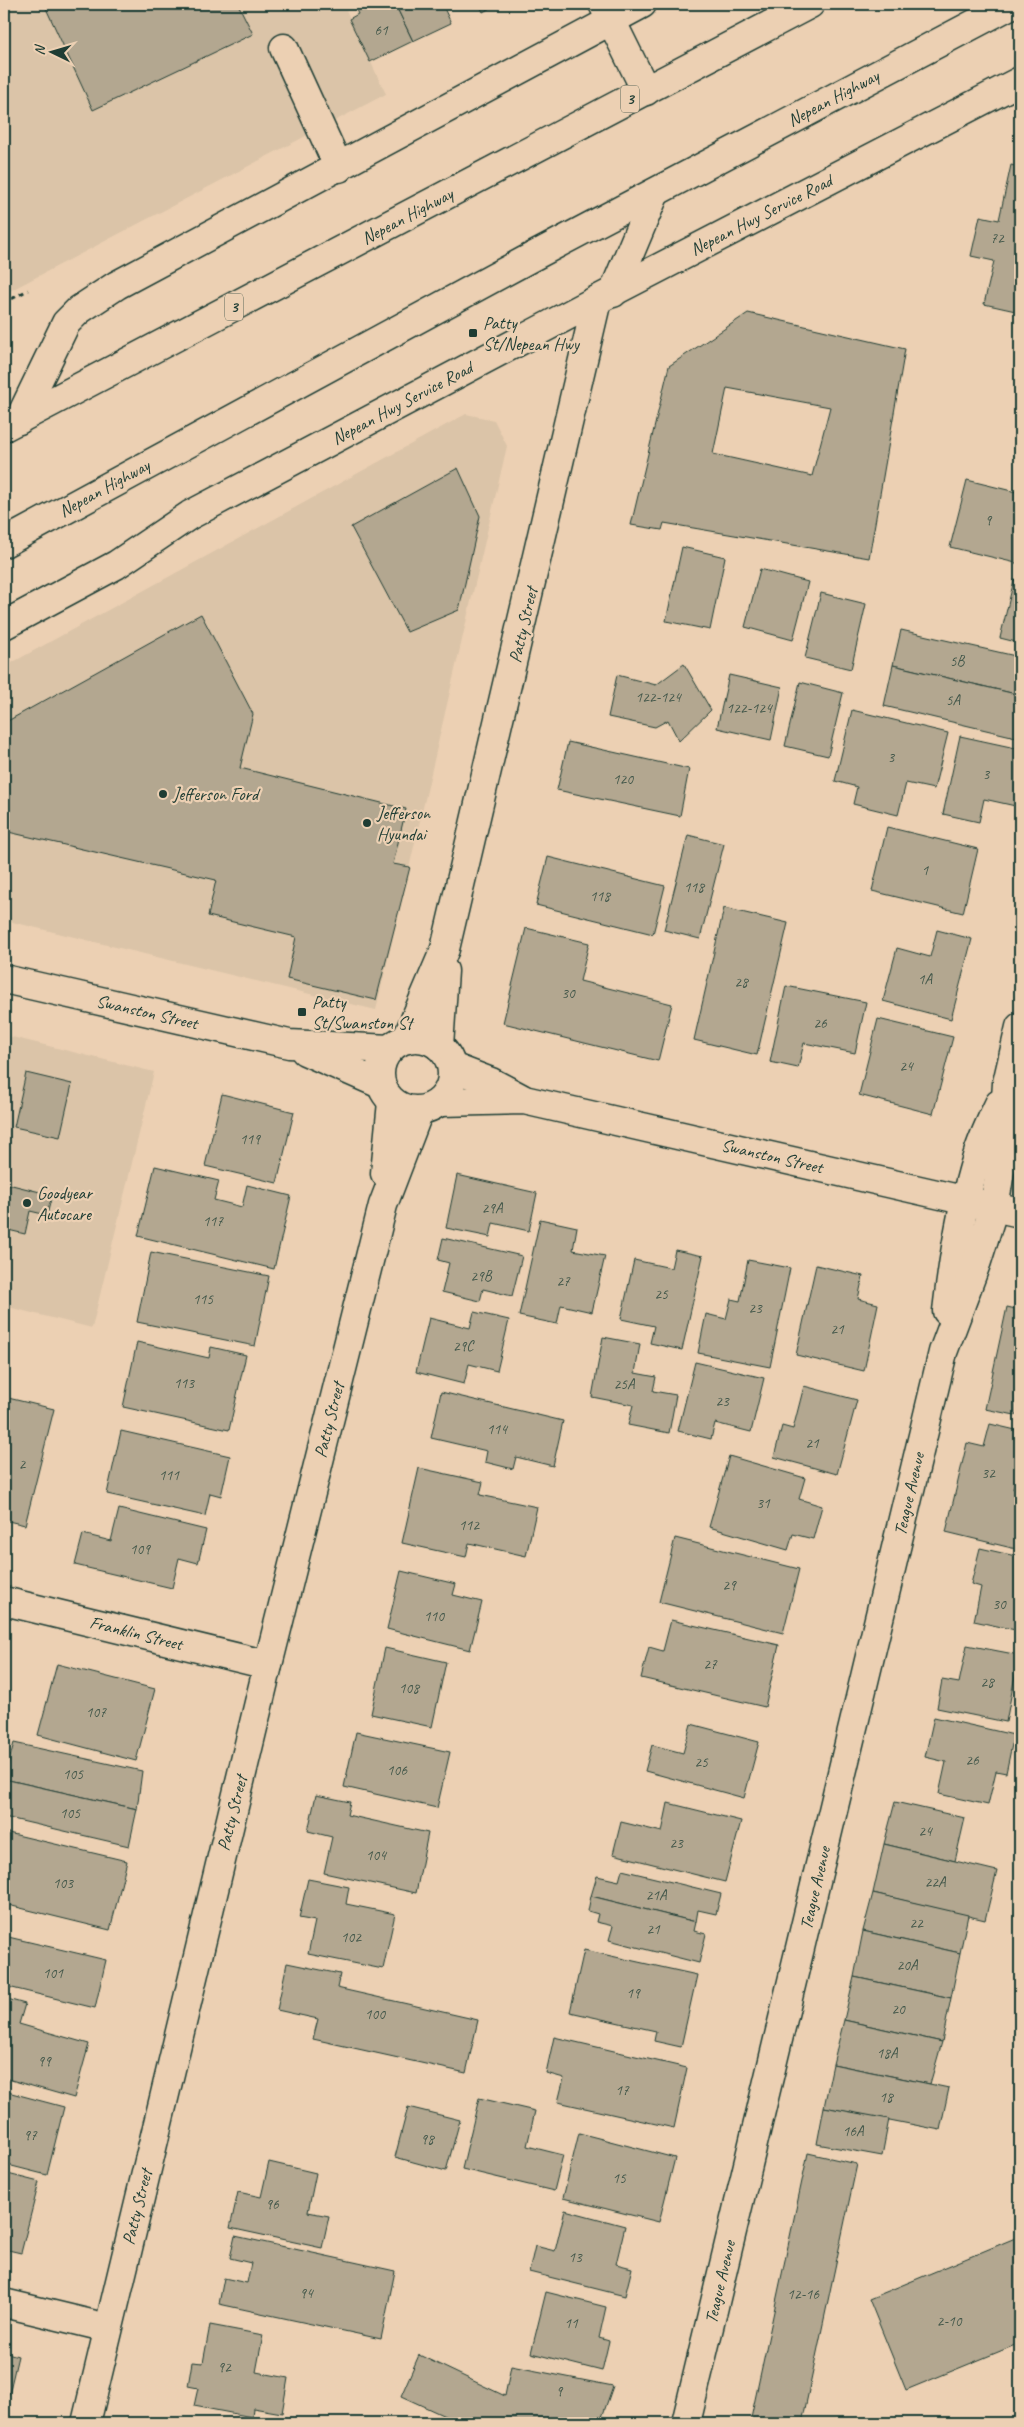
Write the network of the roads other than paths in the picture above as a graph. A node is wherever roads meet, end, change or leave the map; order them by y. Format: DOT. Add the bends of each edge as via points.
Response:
graph roads {
  1 [pos="642,4"];
  2 [pos="810,4"];
  3 [pos="1012,4"];
  4 [pos="607,12"];
  5 [pos="284,48"];
  6 [pos="1020,81"];
  7 [pos="646,91"];
  8 [pos="339,168"];
  9 [pos="655,192"];
  10 [pos="605,296"];
  11 [pos="8,426"];
  12 [pos="4,543"];
  13 [pos="4,625"];
  14 [pos="445,950"];
  15 [pos="4,979"];
  16 [pos="1020,1026"];
  17 [pos="290,1044"];
  18 [pos="398,1044"];
  19 [pos="445,1056"];
  20 [pos="1008,1083"];
  21 [pos="386,1093"];
  22 [pos="524,1100"];
  23 [pos="430,1106"];
  24 [pos="966,1200"];
  25 [pos="383,1205"];
  26 [pos="994,1207"];
  27 [pos="1020,1213"];
  28 [pos="943,1352"];
  29 [pos="4,1601"];
  30 [pos="268,1665"];
  31 [pos="4,2302"];
  32 [pos="108,2328"];
  33 [pos="86,2423"];
  34 [pos="686,2423"];
  1 -- 4 [label="main road"];
  2 -- 7 [label="main road, Nepean Highway / 3"];
  3 -- 9 [label="main road, Nepean Highway"];
  4 -- 7 [label="main road"];
  4 -- 8 [label="main road"];
  5 -- 8 [label="main road"];
  6 -- 10 [label="main road, Nepean Hwy Service Road"];
  7 -- 11 [label="main road, Nepean Highway / 3"];
  8 -- 11 [label="main road" via="117,285 79,310 62,330 34,392"];
  9 -- 10 [label="main road"];
  9 -- 12 [label="main road, Nepean Highway"];
  10 -- 13 [label="main road, Nepean Hwy Service Road" via="190,515 116,565"];
  10 -- 14 [label="main road, Patty Street"];
  14 -- 18 [label="main road, Patty Street"];
  14 -- 19 [label="main road, Patty Street"];
  15 -- 17 [label="main road, Swanston Street"];
  16 -- 20 [label="main road"];
  17 -- 18 [label="main road, Swanston Street"];
  17 -- 21 [label="main road, Swanston Street"];
  18 -- 19 [label="main road" via="429,1040"];
  18 -- 21 [label="main road" via="382,1059 380,1071"];
  19 -- 22 [label="main road, Swanston Street"];
  19 -- 23 [label="main road" via="450,1086"];
  20 -- 24 [label="main road, Teague Avenue" via="977,1156"];
  20 -- 26 [label="main road, Teague Avenue" via="1002,1160"];
  21 -- 23 [label="main road" via="410,1110"];
  21 -- 25 [label="main road, Patty Street"];
  22 -- 23 [label="main road, Swanston Street"];
  22 -- 24 [label="main road, Swanston Street"];
  23 -- 25 [label="main road, Patty Street"];
  24 -- 26 [label="main road, Swanston Street"];
  24 -- 28 [label="main road, Teague Avenue" via="953,1256"];
  25 -- 30 [label="main road, Patty Street"];
  26 -- 27 [label="main road, Swanston Street"];
  26 -- 28 [label="main road, Teague Avenue"];
  28 -- 34 [label="main road, Teague Avenue"];
  29 -- 30 [label="main road, Franklin Street"];
  30 -- 32 [label="main road, Patty Street"];
  31 -- 32 [label="main road"];
  32 -- 33 [label="main road, Patty Street"];
}
